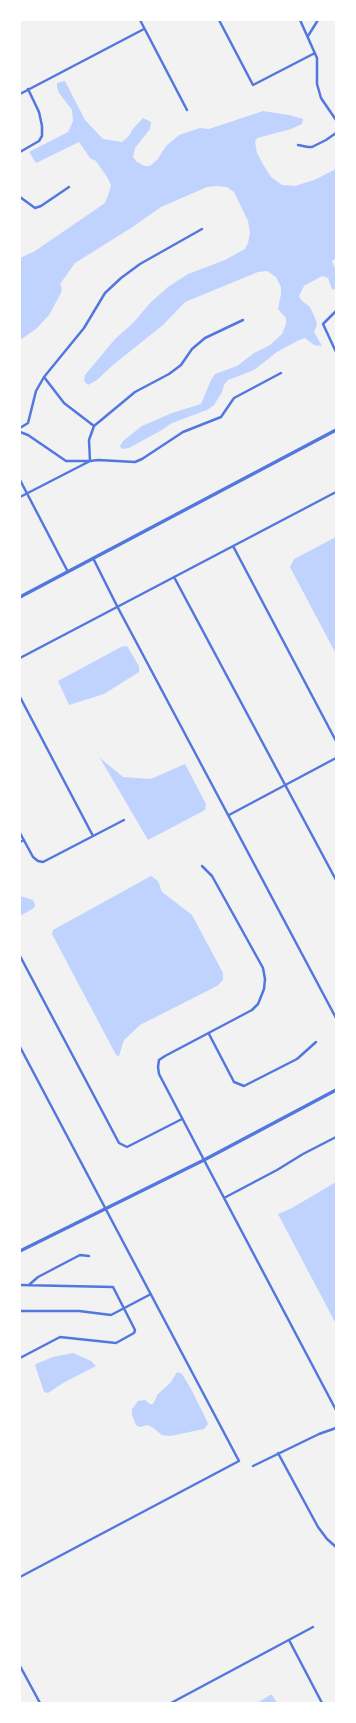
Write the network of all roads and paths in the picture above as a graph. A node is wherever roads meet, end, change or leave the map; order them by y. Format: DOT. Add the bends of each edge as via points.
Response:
graph roads {
  1 [pos="140,20"];
  2 [pos="219,20"];
  3 [pos="300,20"];
  4 [pos="318,20"];
  5 [pos="144,29"];
  6 [pos="308,36"];
  7 [pos="315,53"];
  8 [pos="28,90"];
  9 [pos="20,94"];
  10 [pos="187,110"];
  11 [pos="336,120"];
  12 [pos="336,133"];
  13 [pos="298,145"];
  14 [pos="20,152"];
  15 [pos="69,187"];
  16 [pos="20,197"];
  17 [pos="202,229"];
  18 [pos="336,311"];
  19 [pos="243,320"];
  20 [pos="336,352"];
  21 [pos="281,373"];
  22 [pos="44,377"];
  23 [pos="94,426"];
  24 [pos="20,428"];
  25 [pos="336,430"];
  26 [pos="20,432"];
  27 [pos="90,461"];
  28 [pos="20,480"];
  29 [pos="336,492"];
  30 [pos="27,494"];
  31 [pos="20,497"];
  32 [pos="233,546"];
  33 [pos="94,558"];
  34 [pos="68,572"];
  35 [pos="174,577"];
  36 [pos="20,597"];
  37 [pos="117,606"];
  38 [pos="20,658"];
  39 [pos="20,697"];
  40 [pos="336,741"];
  41 [pos="336,758"];
  42 [pos="285,785"];
  43 [pos="229,815"];
  44 [pos="124,820"];
  45 [pos="20,833"];
  46 [pos="93,836"];
  47 [pos="24,840"];
  48 [pos="20,842"];
  49 [pos="202,866"];
  50 [pos="336,880"];
  51 [pos="20,956"];
  52 [pos="336,1018"];
  53 [pos="209,1034"];
  54 [pos="316,1042"];
  55 [pos="20,1047"];
  56 [pos="336,1090"];
  57 [pos="182,1119"];
  58 [pos="336,1137"];
  59 [pos="204,1160"];
  60 [pos="224,1198"];
  61 [pos="105,1208"];
  62 [pos="20,1251"];
  63 [pos="89,1256"];
  64 [pos="20,1285"];
  65 [pos="30,1285"];
  66 [pos="151,1294"];
  67 [pos="124,1308"];
  68 [pos="20,1311"];
  69 [pos="20,1358"];
  70 [pos="336,1410"];
  71 [pos="336,1428"];
  72 [pos="278,1453"];
  73 [pos="254,1466"];
  74 [pos="336,1547"];
  75 [pos="20,1577"];
  76 [pos="313,1627"];
  77 [pos="289,1640"];
  78 [pos="20,1666"];
  79 [pos="40,1703"];
  80 [pos="170,1703"];
  81 [pos="322,1703"];
  1 -- 5 [label="street"];
  2 -- 7 [label="street" via="253,85"];
  3 -- 6 [label="street"];
  4 -- 6 [label="street"];
  5 -- 8 [label="street"];
  5 -- 10 [label="street"];
  6 -- 7 [label="street"];
  7 -- 11 [label="street" via="319,92"];
  8 -- 9 [label="street"];
  8 -- 14 [label="street" via="39,112 42,136 39,141"];
  12 -- 13 [label="street" via="312,147"];
  15 -- 16 [label="street" via="35,208"];
  17 -- 22 [label="street" via="140,264 121,278 105,293 84,328"];
  18 -- 20 [label="street" via="323,324"];
  19 -- 23 [label="street" via="205,338 192,349 181,365 135,392"];
  21 -- 27 [label="street" via="234,398 221,417 183,432 142,459 135,462"];
  22 -- 23 [label="street" via="64,403"];
  22 -- 24 [label="street" via="36,391 28,423"];
  23 -- 27 [label="street" via="89,440"];
  25 -- 33 [label="street"];
  26 -- 27 [label="street" via="66,461"];
  27 -- 30 [label="street"];
  28 -- 30 [label="street"];
  29 -- 32 [label="street"];
  30 -- 31 [label="street"];
  30 -- 34 [label="street"];
  32 -- 35 [label="street"];
  32 -- 40 [label="street"];
  33 -- 34 [label="street"];
  33 -- 37 [label="street"];
  34 -- 36 [label="street"];
  35 -- 37 [label="street"];
  35 -- 42 [label="street"];
  37 -- 38 [label="street"];
  37 -- 43 [label="street"];
  39 -- 46 [label="street"];
  41 -- 42 [label="street"];
  42 -- 43 [label="street"];
  42 -- 50 [label="street"];
  43 -- 52 [label="street"];
  44 -- 46 [label="street"];
  45 -- 47 [label="street"];
  46 -- 47 [label="street" via="43,862 34,858"];
  47 -- 48 [label="street"];
  49 -- 53 [label="street" via="212,876 263,968 265,979 262,996 252,1010"];
  51 -- 57 [label="street" via="119,1143 127,1147"];
  53 -- 54 [label="street" via="234,1082 244,1086 297,1059"];
  53 -- 57 [label="street" via="159,1060 160,1074"];
  55 -- 61 [label="street"];
  56 -- 59 [label="street"];
  57 -- 59 [label="street"];
  58 -- 60 [label="street"];
  59 -- 60 [label="street"];
  59 -- 61 [label="street"];
  60 -- 70 [label="street"];
  61 -- 62 [label="street"];
  61 -- 66 [label="street"];
  63 -- 65 [label="street" via="80,1255 38,1277"];
  64 -- 65 [label="street"];
  65 -- 67 [label="street" via="113,1287"];
  66 -- 67 [label="street"];
  66 -- 75 [label="street" via="239,1461"];
  67 -- 68 [label="street" via="111,1316 79,1311"];
  67 -- 69 [label="street" via="135,1330 116,1343 60,1337"];
  71 -- 72 [label="street"];
  72 -- 73 [label="street"];
  72 -- 74 [label="street" via="318,1527"];
  76 -- 77 [label="street"];
  77 -- 80 [label="street"];
  77 -- 81 [label="street"];
  78 -- 79 [label="street"];
}
